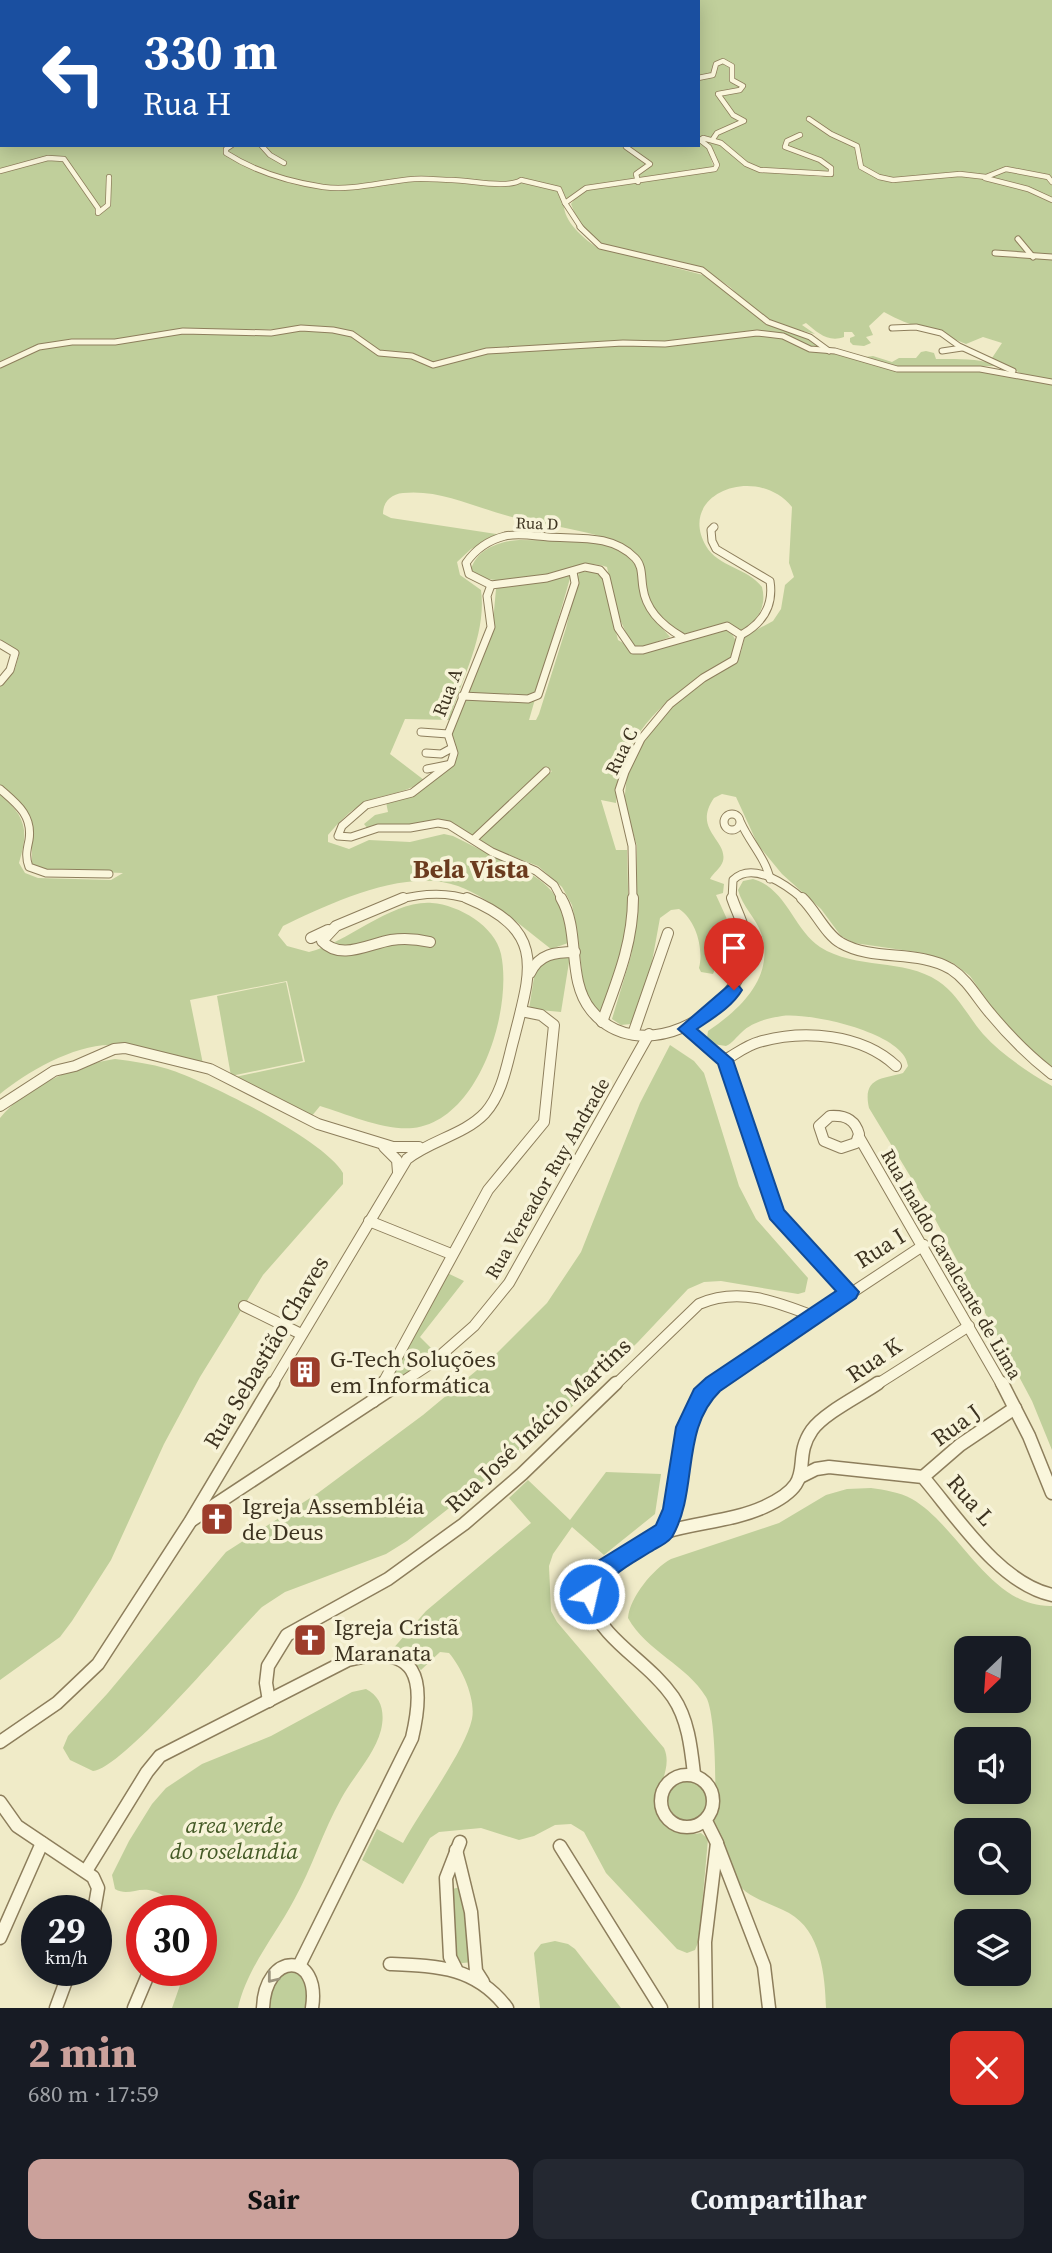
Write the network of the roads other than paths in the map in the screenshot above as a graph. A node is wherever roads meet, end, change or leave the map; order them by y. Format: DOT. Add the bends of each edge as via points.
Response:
graph roads {
  1 [pos="700,78"];
  2 [pos="808,119"];
  3 [pos="800,135"];
  4 [pos="713,139"];
  5 [pos="700,140"];
  6 [pos="700,141"];
  7 [pos="230,147"];
  8 [pos="263,147"];
  9 [pos="626,147"];
  10 [pos="284,163"];
  11 [pos="0,171"];
  12 [pos="109,177"];
  13 [pos="982,177"];
  14 [pos="1052,181"];
  15 [pos="638,182"];
  16 [pos="1052,200"];
  17 [pos="565,203"];
  18 [pos="1018,239"];
  19 [pos="995,253"];
  20 [pos="1033,257"];
  21 [pos="1052,257"];
  22 [pos="892,328"];
  23 [pos="961,348"];
  24 [pos="829,351"];
  25 [pos="942,351"];
  26 [pos="0,365"];
  27 [pos="1025,376"];
  28 [pos="1052,382"];
  29 [pos="714,527"];
  30 [pos="573,572"];
  31 [pos="491,585"];
  32 [pos="741,635"];
  33 [pos="682,637"];
  34 [pos="0,644"];
  35 [pos="0,682"];
  36 [pos="461,696"];
  37 [pos="421,732"];
  38 [pos="448,734"];
  39 [pos="452,748"];
  40 [pos="426,753"];
  41 [pos="451,763"];
  42 [pos="426,769"];
  43 [pos="547,771"];
  44 [pos="0,789"];
  45 [pos="741,823"];
  46 [pos="474,839"];
  47 [pos="109,874"];
  48 [pos="769,879"];
  49 [pos="330,930"];
  50 [pos="667,933"];
  51 [pos="310,938"];
  52 [pos="430,942"];
  53 [pos="575,952"];
  54 [pos="528,975"];
  55 [pos="521,1011"];
  56 [pos="603,1022"];
  57 [pos="686,1029"];
  58 [pos="633,1034"];
  59 [pos="649,1034"];
  60 [pos="725,1060"];
  61 [pos="896,1066"];
  62 [pos="1052,1074"];
  63 [pos="0,1106"];
  64 [pos="859,1137"];
  65 [pos="376,1142"];
  66 [pos="430,1143"];
  67 [pos="398,1172"];
  68 [pos="369,1221"];
  69 [pos="924,1245"];
  70 [pos="451,1254"];
  71 [pos="850,1292"];
  72 [pos="244,1306"];
  73 [pos="813,1316"];
  74 [pos="970,1326"];
  75 [pos="301,1334"];
  76 [pos="372,1403"];
  77 [pos="1015,1408"];
  78 [pos="804,1451"];
  79 [pos="829,1467"];
  80 [pos="802,1476"];
  81 [pos="923,1477"];
  82 [pos="1052,1493"];
  83 [pos="673,1509"];
  84 [pos="190,1521"];
  85 [pos="684,1528"];
  86 [pos="663,1532"];
  87 [pos="1052,1595"];
  88 [pos="269,1701"];
  89 [pos="3,1736"];
  90 [pos="694,1774"];
  91 [pos="0,1801"];
  92 [pos="706,1821"];
  93 [pos="42,1843"];
  94 [pos="717,1843"];
  95 [pos="560,1846"];
  96 [pos="86,1871"];
  97 [pos="97,1895"];
  98 [pos="0,1938"];
  99 [pos="390,1964"];
  100 [pos="299,1966"];
  101 [pos="456,1969"];
  102 [pos="483,1982"];
  103 [pos="64,1986"];
  104 [pos="143,1986"];
  105 [pos="55,2008"];
  106 [pos="134,2008"];
  107 [pos="263,2008"];
  108 [pos="312,2008"];
  109 [pos="507,2008"];
  110 [pos="661,2008"];
  111 [pos="706,2008"];
  112 [pos="769,2008"];
  1 -- 4 [label="street" via="713,75 716,64 723,61 732,66 732,80 743,86 718,94 733,115 744,121 720,130"];
  2 -- 13 [label="street" via="857,146 861,167 879,177"];
  3 -- 4 [label="street" via="785,147 825,162 831,174 758,170"];
  4 -- 5 [label="street"];
  6 -- 15 [label="street" via="709,147 715,169"];
  7 -- 17 [label="street" via="226,153 242,163 321,186 365,187 411,180 484,185 521,180 559,189"];
  8 -- 10 [label="street"];
  9 -- 15 [label="street" via="649,162 636,174"];
  11 -- 12 [label="street" via="48,158 64,159 98,213 108,205"];
  13 -- 14 [label="street" via="1009,169"];
  13 -- 16 [label="street" via="1038,191"];
  15 -- 17 [label="street" via="584,188"];
  17 -- 24 [label="street" via="578,225 600,246 702,270 768,322 810,337"];
  18 -- 20 [label="street"];
  19 -- 20 [label="street"];
  20 -- 21 [label="street"];
  22 -- 23 [label="street" via="923,329 951,339"];
  23 -- 25 [label="street"];
  23 -- 27 [label="street"];
  24 -- 26 [label="street" via="810,349 778,335 746,333 673,344 487,351 429,365 412,356 379,353 346,332 306,327 264,333 183,331 116,342 66,343 34,348"];
  24 -- 27 [label="street" via="897,369 980,369"];
  27 -- 28 [label="street"];
  29 -- 32 [label="street" via="710,541 716,550 762,574 772,587 760,624"];
  30 -- 31 [label="street"];
  30 -- 33 [label="street" via="590,567 604,573 614,617 633,650"];
  30 -- 36 [label="street" via="575,583 538,695 528,699"];
  31 -- 33 [label="street, Rua D" via="473,577 465,567 472,555 495,540 516,534 609,542 638,562 653,612"];
  31 -- 36 [label="street, Rua A" via="487,596 491,627"];
  32 -- 33 [label="street" via="727,626"];
  32 -- 56 [label="street, Rua C" via="734,660 670,704 641,739 625,772 620,803 632,846 633,918 627,954"];
  34 -- 35 [label="street" via="15,653 15,659"];
  36 -- 38 [label="street, Rua A"];
  37 -- 38 [label="street"];
  38 -- 39 [label="street, Rua A"];
  39 -- 40 [label="street" via="441,754"];
  39 -- 41 [label="street, Rua A"];
  41 -- 42 [label="street"];
  41 -- 46 [label="street" via="412,793 366,805 338,836 439,823"];
  43 -- 46 [label="street"];
  44 -- 47 [label="street" via="30,824 29,867 47,873"];
  45 -- 48 [label="street" via="767,864"];
  46 -- 53 [label="street" via="552,883 567,907"];
  48 -- 57 [label="street" via="751,874 734,879 730,893 747,943 742,974 725,999"];
  48 -- 62 [label="street" via="810,907 841,943 929,960 951,969 1023,1051"];
  49 -- 51 [label="street"];
  49 -- 52 [label="street" via="322,941 337,951 392,940"];
  49 -- 54 [label="street" via="404,898 434,892 456,894 506,922 525,946"];
  50 -- 58 [label="street"];
  53 -- 54 [label="street" via="542,957"];
  53 -- 56 [label="street" via="583,999"];
  54 -- 55 [label="street, Rua Sebastião Chaves"];
  55 -- 66 [label="street, Rua Sebastião Chaves" via="502,1080 486,1112 459,1132"];
  55 -- 70 [label="street" via="541,1015 554,1026 547,1116 488,1190"];
  56 -- 58 [label="street"];
  57 -- 59 [label="street"];
  57 -- 60 [label="street"];
  58 -- 59 [label="street"];
  59 -- 76 [label="street, Rua Vereador Ruy Andrade" via="509,1283 462,1339"];
  60 -- 61 [label="street" via="765,1041 822,1038 869,1046"];
  60 -- 71 [label="street" via="776,1214"];
  63 -- 65 [label="street" via="54,1071 125,1048 199,1065 318,1124"];
  64 -- 69 [label="street, Rua Inaldo Cavalcante de Lima"];
  65 -- 66 [label="street" via="408,1148"];
  65 -- 67 [label="street" via="394,1157"];
  66 -- 67 [label="street, Rua Sebastião Chaves" via="412,1154"];
  67 -- 68 [label="street, Rua Sebastião Chaves"];
  68 -- 70 [label="street"];
  68 -- 75 [label="street, Rua Sebastião Chaves"];
  69 -- 71 [label="street, Rua I"];
  69 -- 74 [label="street, Rua Inaldo Cavalcante de Lima"];
  70 -- 76 [label="street"];
  71 -- 73 [label="street, Rua I"];
  72 -- 75 [label="street"];
  73 -- 83 [label="street, Rua I" via="701,1396 683,1440"];
  73 -- 88 [label="street, Rua José Inácio Martins" via="733,1295 711,1298 694,1308 464,1524 388,1579 287,1635 265,1674"];
  74 -- 77 [label="street, Rua Inaldo Cavalcante de Lima"];
  74 -- 78 [label="street, Rua K" via="815,1426 807,1435"];
  75 -- 84 [label="street, Rua Sebastião Chaves"];
  76 -- 84 [label="street, Rua Vereador Ruy Andrade"];
  77 -- 81 [label="street, Rua J"];
  77 -- 82 [label="street"];
  78 -- 79 [label="street" via="814,1462"];
  78 -- 80 [label="street"];
  79 -- 80 [label="street, Rua L"];
  79 -- 81 [label="street, Rua L"];
  80 -- 85 [label="street" via="788,1493 765,1506"];
  81 -- 87 [label="street, Rua L" via="1006,1571 1037,1593"];
  83 -- 85 [label="street" via="674,1521"];
  83 -- 86 [label="street, Rua I"];
  84 -- 89 [label="street, Rua Sebastião Chaves" via="92,1671 57,1703"];
  85 -- 86 [label="street"];
  86 -- 90 [label="street" via="601,1572 588,1600 602,1626 673,1698 690,1737"];
  88 -- 96 [label="street" via="160,1756"];
  88 -- 100 [label="street" via="362,1655 400,1659 417,1677 416,1720 408,1748"];
  90 -- 92 [label="street" via="711,1795"];
  90 -- 92 [label="street" via="680,1773 669,1780 663,1794 664,1809 672,1821 685,1828"];
  91 -- 93 [label="street" via="17,1826"];
  92 -- 94 [label="street"];
  93 -- 96 [label="street"];
  93 -- 98 [label="street"];
  94 -- 111 [label="street" via="705,1942"];
  94 -- 112 [label="street" via="764,1966"];
  95 -- 110 [label="street"];
  96 -- 97 [label="street" via="98,1888"];
  99 -- 101 [label="street"];
  100 -- 107 [label="street, one-way" via="284,1966 270,1976 263,1989"];
  100 -- 108 [label="street" via="314,1984"];
  101 -- 102 [label="street"];
  101 -- 102 [label="street" via="450,1957 446,1882 458,1846 473,1923 475,1971"];
  102 -- 109 [label="street"];
  103 -- 105 [label="street"];
  104 -- 106 [label="street"];
}
